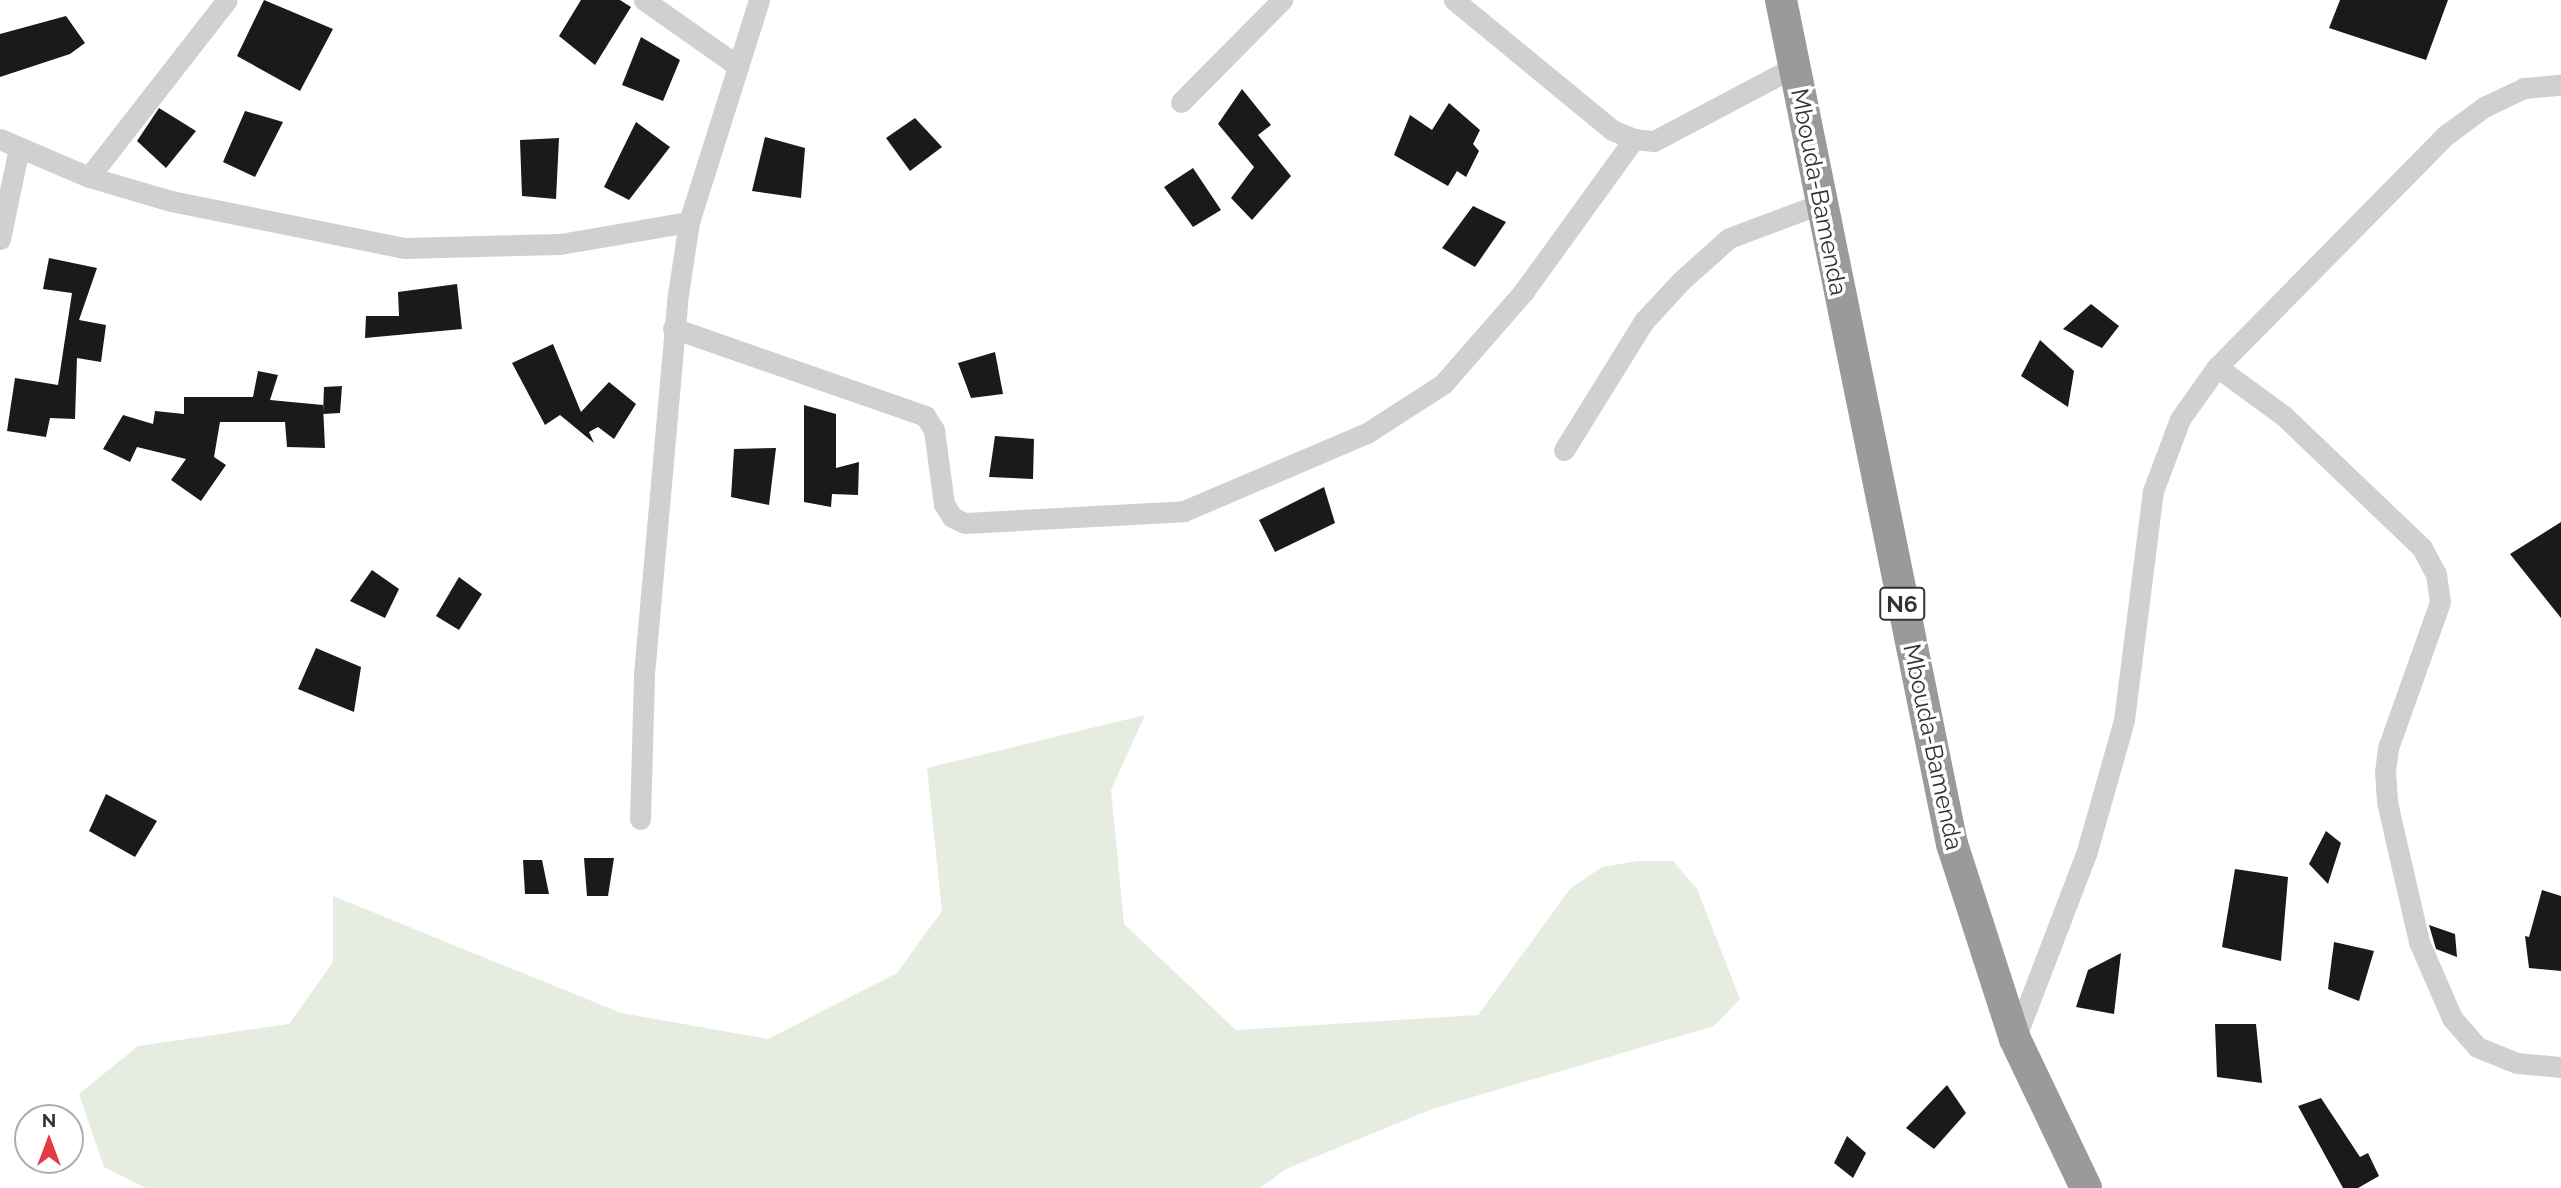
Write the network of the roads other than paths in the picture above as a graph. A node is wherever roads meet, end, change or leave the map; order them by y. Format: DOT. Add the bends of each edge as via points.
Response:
graph roads {
  1 [pos="227,0"];
  2 [pos="644,0"];
  3 [pos="759,0"];
  4 [pos="1282,0"];
  5 [pos="1454,0"];
  6 [pos="1782,0"];
  7 [pos="738,66"];
  8 [pos="1794,67"];
  9 [pos="2561,85"];
  10 [pos="1181,102"];
  11 [pos="1634,139"];
  12 [pos="9,143"];
  13 [pos="89,177"];
  14 [pos="1821,204"];
  15 [pos="689,222"];
  16 [pos="0,239"];
  17 [pos="673,328"];
  18 [pos="2217,367"];
  19 [pos="1564,450"];
  20 [pos="640,819"];
  21 [pos="2015,1039"];
  22 [pos="2561,1067"];
  23 [pos="2086,1188"];
  1 -- 13 [label="street"];
  2 -- 7 [label="street"];
  3 -- 7 [label="street"];
  4 -- 10 [label="street"];
  5 -- 11 [label="street" via="1612,130"];
  6 -- 8 [label="highway, Mbouda-Bamenda / N6"];
  7 -- 15 [label="street"];
  8 -- 11 [label="street" via="1654,141"];
  8 -- 14 [label="highway, Mbouda-Bamenda / N6"];
  9 -- 18 [label="street" via="2524,88 2484,107 2446,135"];
  11 -- 17 [label="street" via="1524,291 1443,384 1367,433 1184,511 965,523 952,517 944,504 934,430 925,416"];
  12 -- 13 [label="street"];
  12 -- 16 [label="street"];
  13 -- 15 [label="street" via="254,221 404,248 560,244"];
  14 -- 19 [label="street" via="1729,239 1681,281 1644,321"];
  14 -- 21 [label="highway, Mbouda-Bamenda / N6" via="1952,844"];
  15 -- 17 [label="street"];
  17 -- 20 [label="street" via="644,674"];
  18 -- 21 [label="street" via="2180,419 2153,491 2124,720 2087,851"];
  18 -- 22 [label="street" via="2284,416 2422,548 2437,574 2440,602 2388,748 2385,772 2387,802 2419,942 2452,1018 2477,1047 2517,1063"];
  21 -- 23 [label="highway, Mbouda-Bamenda / N6"];
}
